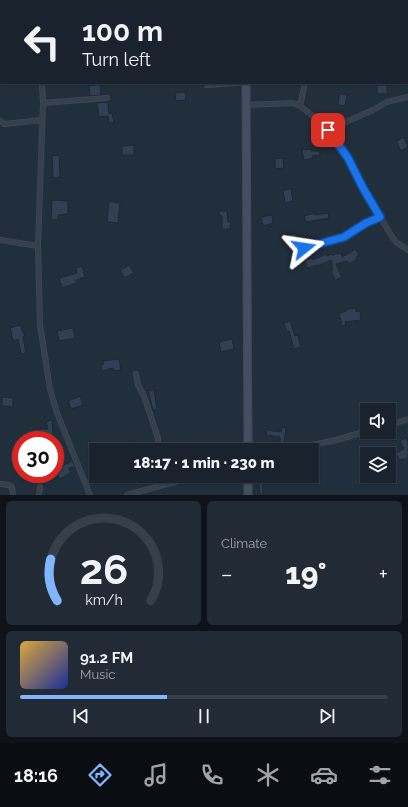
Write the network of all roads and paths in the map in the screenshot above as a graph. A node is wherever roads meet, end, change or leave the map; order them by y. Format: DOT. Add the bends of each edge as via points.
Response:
graph roads {
  1 [pos="42,84"];
  2 [pos="223,84"];
  3 [pos="246,84"];
  4 [pos="305,84"];
  5 [pos="207,85"];
  6 [pos="408,97"];
  7 [pos="107,98"];
  8 [pos="43,103"];
  9 [pos="246,105"];
  10 [pos="300,106"];
  11 [pos="42,120"];
  12 [pos="0,121"];
  13 [pos="328,130"];
  14 [pos="380,217"];
  15 [pos="0,240"];
  16 [pos="38,246"];
  17 [pos="304,248"];
  18 [pos="408,250"];
  19 [pos="136,374"];
  20 [pos="408,419"];
  21 [pos="396,423"];
  22 [pos="360,433"];
  23 [pos="158,443"];
  24 [pos="248,443"];
  25 [pos="319,444"];
  26 [pos="173,483"];
  27 [pos="248,483"];
  28 [pos="0,484"];
  29 [pos="40,487"];
  30 [pos="13,495"];
  31 [pos="39,495"];
  32 [pos="90,495"];
  33 [pos="127,495"];
  34 [pos="248,495"];
  1 -- 8 [label="street"];
  2 -- 5 [label="street"];
  3 -- 9 [label="street"];
  4 -- 10 [label="street"];
  6 -- 13 [label="street" via="387,102"];
  7 -- 8 [label="street"];
  8 -- 11 [label="street"];
  9 -- 10 [label="street" via="288,103"];
  9 -- 24 [label="street"];
  10 -- 13 [label="street"];
  11 -- 12 [label="street" via="4,124"];
  11 -- 16 [label="street"];
  13 -- 14 [label="street" via="348,158"];
  14 -- 17 [label="street" via="344,237"];
  14 -- 18 [label="street" via="396,242"];
  15 -- 16 [label="street"];
  16 -- 32 [label="street" via="40,325 50,388 57,413"];
  19 -- 23 [label="street"];
  20 -- 21 [label="street"];
  22 -- 25 [label="street"];
  26 -- 33 [label="street"];
  27 -- 34 [label="street"];
  28 -- 30 [label="street" via="12,487"];
  29 -- 31 [label="street"];
}
